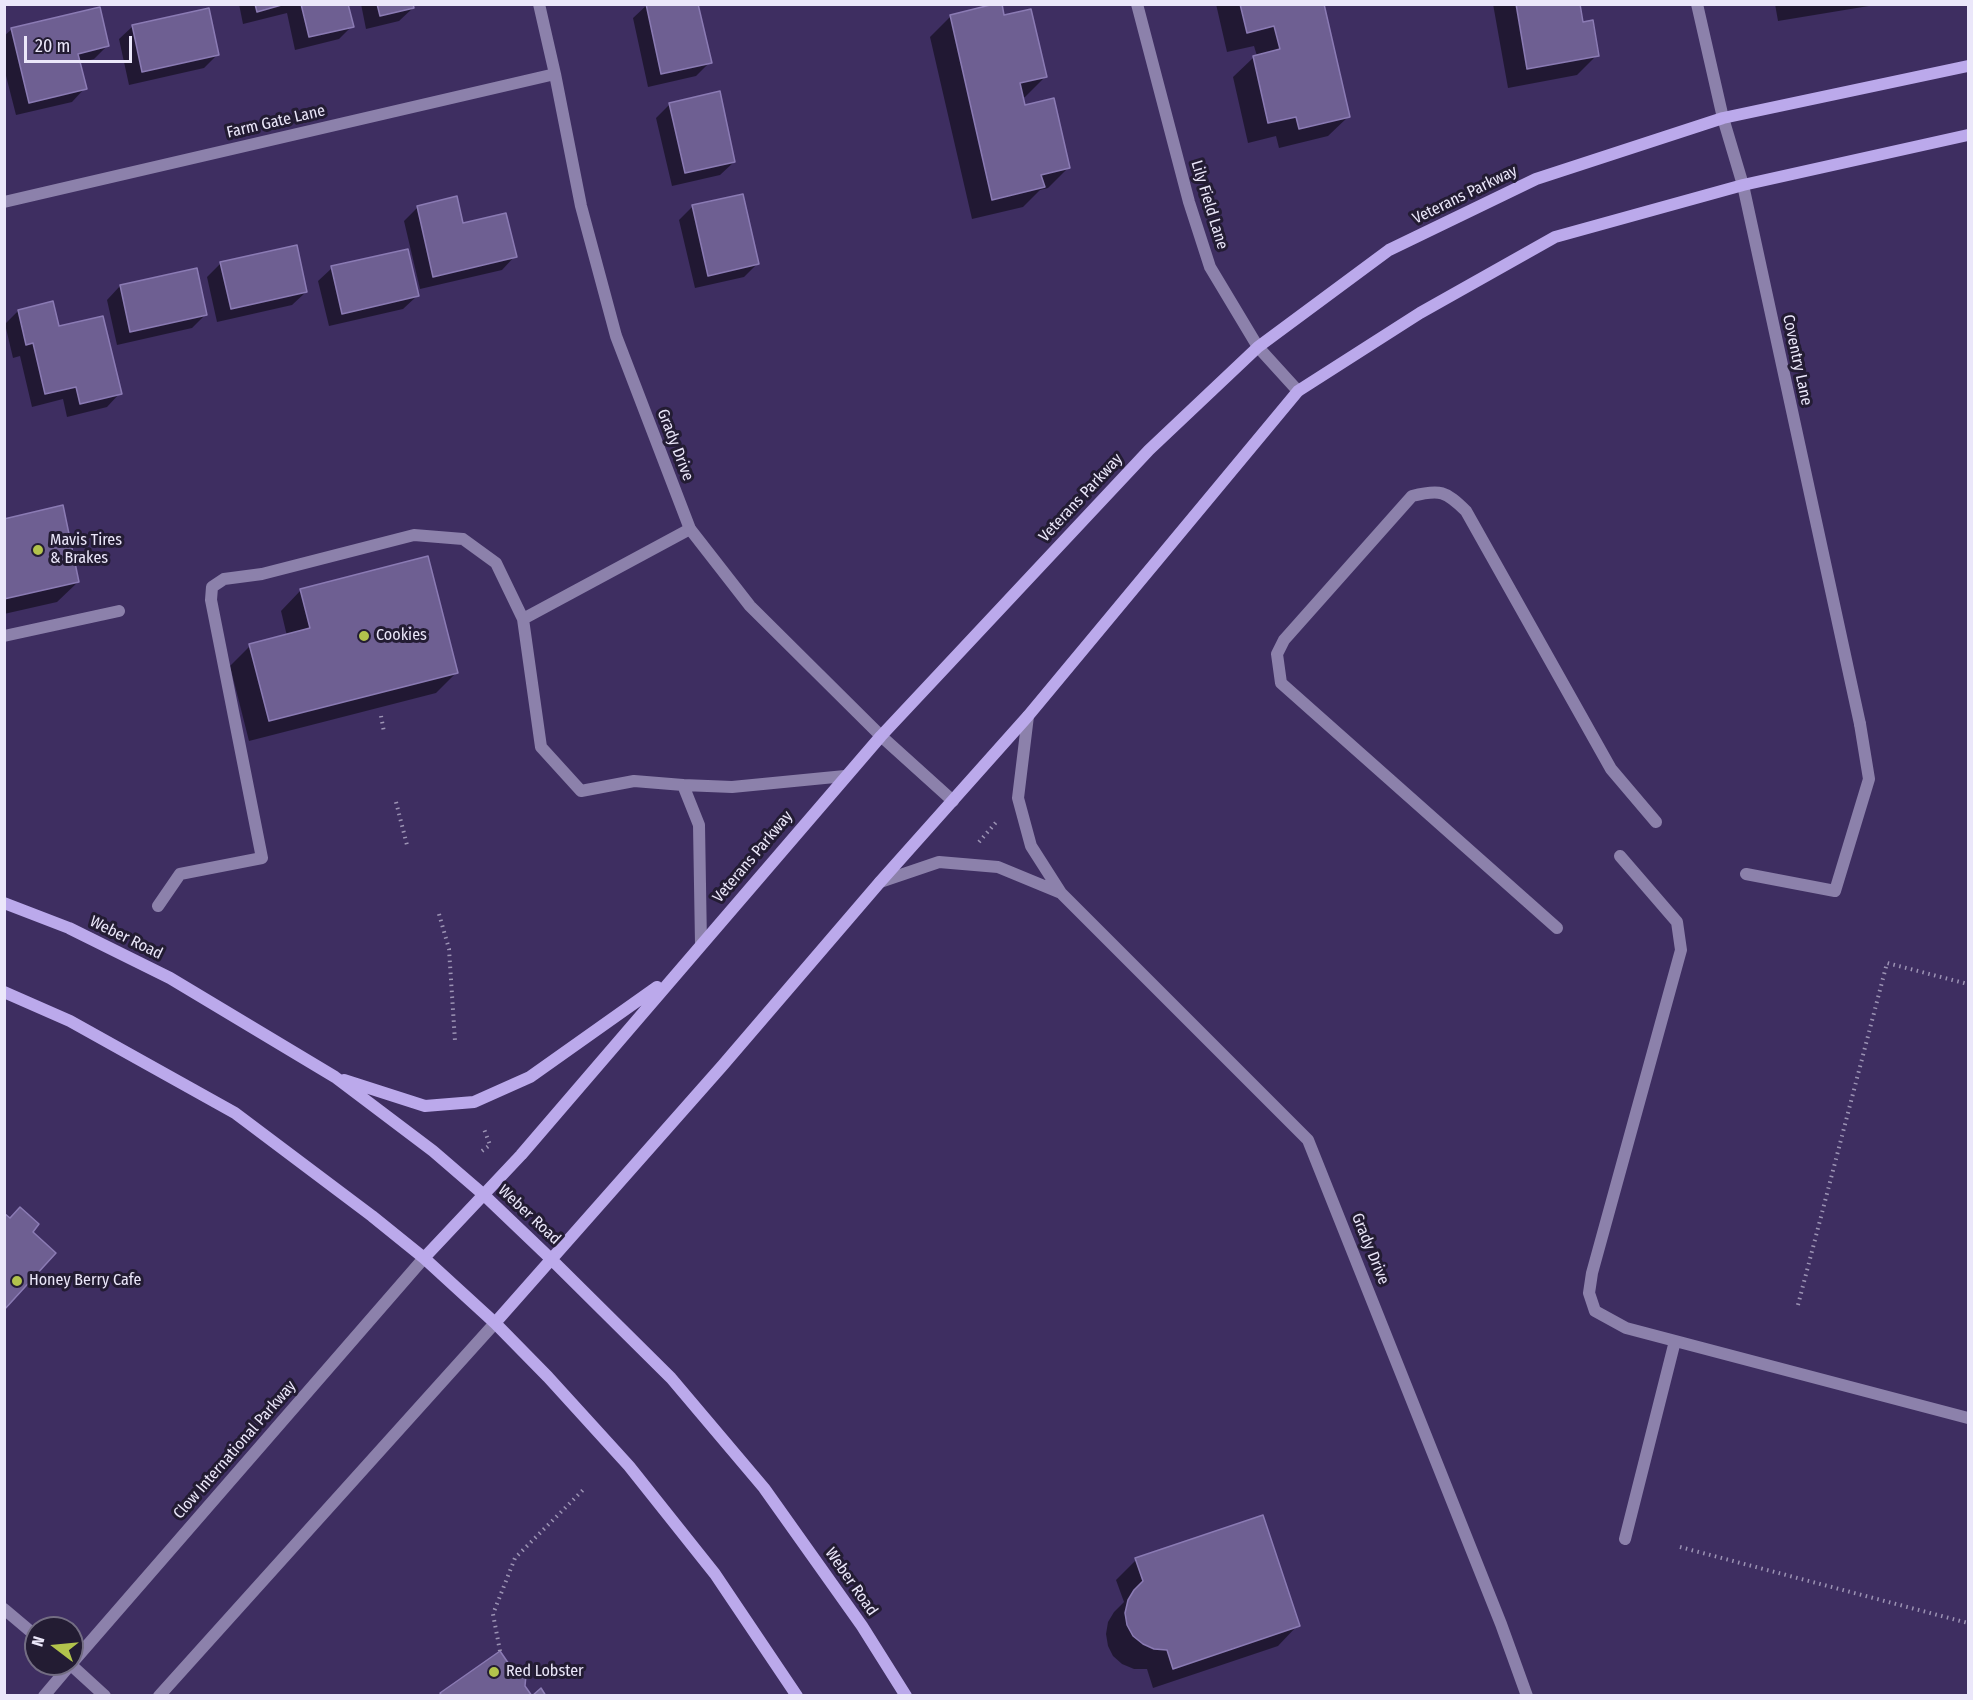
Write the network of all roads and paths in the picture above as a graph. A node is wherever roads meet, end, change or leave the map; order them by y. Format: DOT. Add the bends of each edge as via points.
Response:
graph roads {
  1 [pos="538,4"];
  2 [pos="1137,4"];
  3 [pos="1697,4"];
  4 [pos="1968,66"];
  5 [pos="555,74"];
  6 [pos="1723,118"];
  7 [pos="1968,135"];
  8 [pos="1743,185"];
  9 [pos="4,202"];
  10 [pos="1258,347"];
  11 [pos="1298,391"];
  12 [pos="690,528"];
  13 [pos="119,611"];
  14 [pos="523,619"];
  15 [pos="4,636"];
  16 [pos="381,716"];
  17 [pos="1028,716"];
  18 [pos="384,732"];
  19 [pos="880,736"];
  20 [pos="845,776"];
  21 [pos="683,785"];
  22 [pos="953,801"];
  23 [pos="396,802"];
  24 [pos="1002,815"];
  25 [pos="1656,822"];
  26 [pos="407,845"];
  27 [pos="973,849"];
  28 [pos="1620,856"];
  29 [pos="1746,874"];
  30 [pos="880,882"];
  31 [pos="1061,893"];
  32 [pos="4,903"];
  33 [pos="158,906"];
  34 [pos="439,914"];
  35 [pos="1557,928"];
  36 [pos="701,944"];
  37 [pos="673,976"];
  38 [pos="1968,984"];
  39 [pos="4,992"];
  40 [pos="455,1041"];
  41 [pos="334,1077"];
  42 [pos="484,1129"];
  43 [pos="482,1151"];
  44 [pos="484,1195"];
  45 [pos="424,1258"];
  46 [pos="552,1258"];
  47 [pos="1798,1305"];
  48 [pos="495,1323"];
  49 [pos="1675,1341"];
  50 [pos="1968,1418"];
  51 [pos="583,1490"];
  52 [pos="1625,1539"];
  53 [pos="1680,1547"];
  54 [pos="4,1609"];
  55 [pos="1968,1623"];
  56 [pos="24,1626"];
  57 [pos="84,1649"];
  58 [pos="500,1651"];
  59 [pos="61,1676"];
  60 [pos="84,1676"];
  61 [pos="44,1695"];
  62 [pos="105,1695"];
  63 [pos="159,1695"];
  64 [pos="798,1695"];
  65 [pos="906,1695"];
  66 [pos="1527,1695"];
  1 -- 5 [label="street, Grady Drive"];
  2 -- 10 [label="street, Lily Field Lane" via="1210,267"];
  3 -- 6 [label="street, Coventry Lane"];
  4 -- 6 [label="main road, Veterans Parkway"];
  5 -- 9 [label="street, Farm Gate Lane"];
  5 -- 12 [label="street, Grady Drive" via="581,206 616,336"];
  6 -- 8 [label="street, Coventry Lane"];
  6 -- 10 [label="main road, Veterans Parkway" via="1536,179 1389,250"];
  7 -- 8 [label="main road"];
  8 -- 11 [label="main road" via="1555,237 1420,313"];
  8 -- 29 [label="street, Coventry Lane" via="1869,779 1835,891"];
  10 -- 11 [label="street, Lily Field Lane"];
  10 -- 19 [label="main road, Veterans Parkway" via="1149,450"];
  11 -- 17 [label="main road"];
  12 -- 14 [label="street"];
  12 -- 19 [label="street, Grady Drive" via="750,606"];
  13 -- 15 [label="street"];
  14 -- 21 [label="street" via="542,747 581,791 634,781"];
  14 -- 33 [label="street" via="496,563 463,539 414,535 262,574 224,579 212,587 211,600 262,858 180,874"];
  16 -- 18 [label="path"];
  17 -- 22 [label="main road"];
  17 -- 31 [label="street, Grady Drive" via="1018,798 1031,846"];
  19 -- 20 [label="main road, Veterans Parkway"];
  19 -- 22 [label="street, Grady Drive"];
  20 -- 21 [label="street" via="732,787"];
  20 -- 36 [label="main road, Veterans Parkway"];
  21 -- 36 [label="street" via="699,825"];
  22 -- 30 [label="main road"];
  23 -- 26 [label="path"];
  24 -- 27 [label="path"];
  25 -- 35 [label="street" via="1611,769 1466,511 1450,495 1433,491 1412,496 1284,639 1277,654 1281,683"];
  28 -- 49 [label="street" via="1677,922 1681,950 1589,1293 1595,1311 1626,1328"];
  30 -- 31 [label="street, Grady Drive" via="939,862 998,867"];
  30 -- 46 [label="main road"];
  31 -- 66 [label="street, Grady Drive" via="1308,1140"];
  32 -- 41 [label="main road, Weber Road" via="62,925 170,978"];
  34 -- 40 [label="path" via="448,949"];
  36 -- 37 [label="main road, Veterans Parkway"];
  37 -- 41 [label="main road" via="531,1077 474,1102 425,1106"];
  37 -- 44 [label="main road, Veterans Parkway"];
  38 -- 47 [label="path" via="1887,963"];
  39 -- 45 [label="main road" via="70,1021 235,1113"];
  41 -- 44 [label="main road, Weber Road"];
  42 -- 43 [label="path" via="490,1145"];
  44 -- 45 [label="main road, Veterans Parkway"];
  44 -- 46 [label="main road, Weber Road"];
  45 -- 48 [label="main road"];
  45 -- 57 [label="street, Clow International Parkway"];
  46 -- 48 [label="main road"];
  46 -- 65 [label="main road, Weber Road" via="671,1378 764,1488"];
  48 -- 63 [label="street"];
  48 -- 64 [label="main road" via="629,1466 714,1574"];
  49 -- 50 [label="street"];
  49 -- 52 [label="street"];
  51 -- 58 [label="path" via="515,1558 493,1614"];
  53 -- 55 [label="path"];
  54 -- 56 [label="street"];
  59 -- 61 [label="street, Clow International Parkway"];
  60 -- 62 [label="street"];
}
